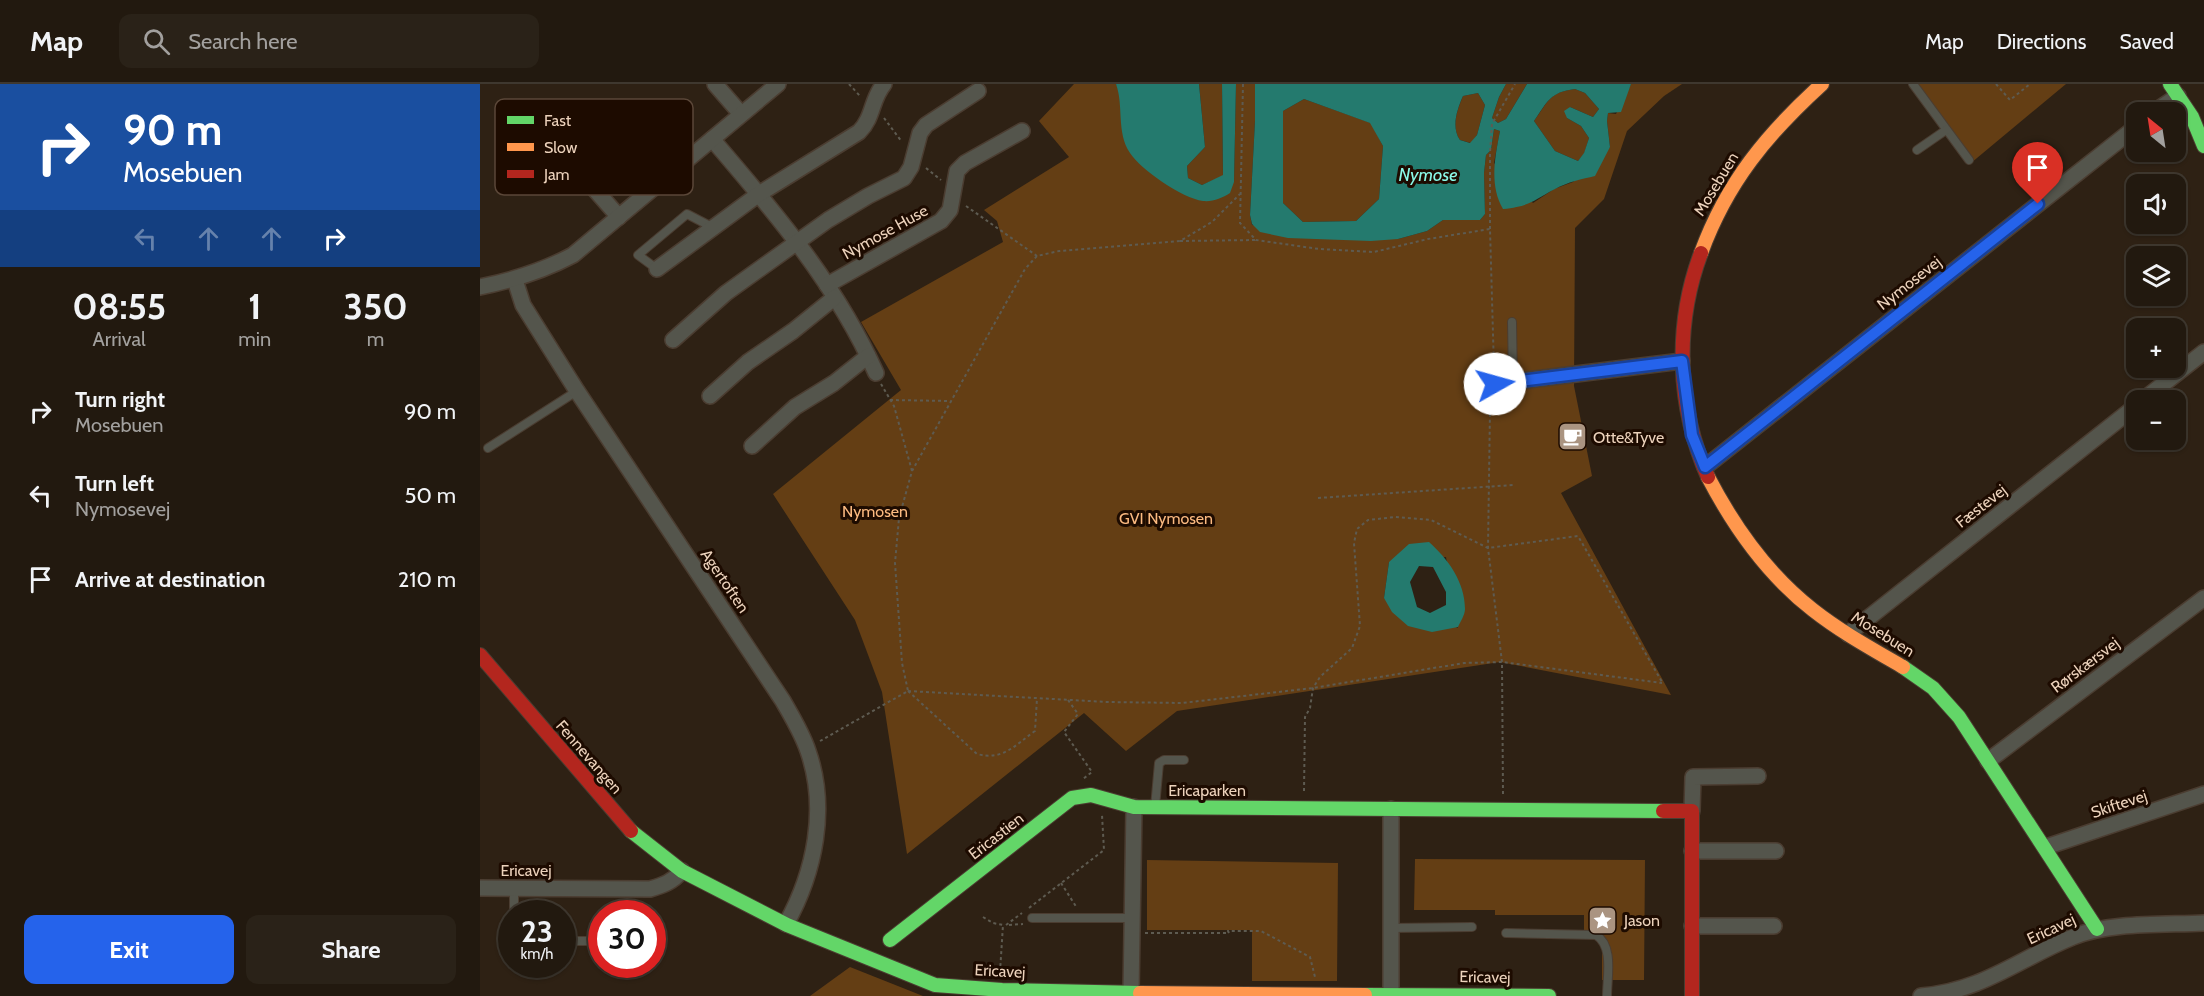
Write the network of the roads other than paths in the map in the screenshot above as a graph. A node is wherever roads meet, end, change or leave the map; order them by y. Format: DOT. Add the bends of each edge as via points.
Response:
graph roads {
  1 [pos="715,84"];
  2 [pos="778,84"];
  3 [pos="884,84"];
  4 [pos="1822,84"];
  5 [pos="1913,84"];
  6 [pos="978,91"];
  7 [pos="2168,97"];
  8 [pos="741,114"];
  9 [pos="1946,130"];
  10 [pos="2186,130"];
  11 [pos="1022,131"];
  12 [pos="2126,135"];
  13 [pos="712,138"];
  14 [pos="2204,147"];
  15 [pos="1917,150"];
  16 [pos="693,154"];
  17 [pos="1969,160"];
  18 [pos="759,194"];
  19 [pos="600,195"];
  20 [pos="645,195"];
  21 [pos="619,217"];
  22 [pos="712,226"];
  23 [pos="798,242"];
  24 [pos="657,269"];
  25 [pos="515,280"];
  26 [pos="480,287"];
  27 [pos="831,292"];
  28 [pos="1512,322"];
  29 [pos="673,340"];
  30 [pos="2204,352"];
  31 [pos="868,356"];
  32 [pos="1682,361"];
  33 [pos="876,373"];
  34 [pos="1513,382"];
  35 [pos="1495,384"];
  36 [pos="2156,390"];
  37 [pos="577,391"];
  38 [pos="710,396"];
  39 [pos="2126,414"];
  40 [pos="752,446"];
  41 [pos="488,448"];
  42 [pos="1705,467"];
  43 [pos="2204,598"];
  44 [pos="1848,634"];
  45 [pos="480,655"];
  46 [pos="1184,760"];
  47 [pos="1988,761"];
  48 [pos="1758,776"];
  49 [pos="2204,794"];
  50 [pos="1134,807"];
  51 [pos="1155,807"];
  52 [pos="1391,809"];
  53 [pos="1692,812"];
  54 [pos="2046,847"];
  55 [pos="1692,851"];
  56 [pos="1776,851"];
  57 [pos="682,871"];
  58 [pos="480,888"];
  59 [pos="514,888"];
  60 [pos="514,900"];
  61 [pos="1032,918"];
  62 [pos="2204,923"];
  63 [pos="786,924"];
  64 [pos="1133,926"];
  65 [pos="1692,926"];
  66 [pos="1773,926"];
  67 [pos="1472,927"];
  68 [pos="1391,928"];
  69 [pos="2097,929"];
  70 [pos="1506,933"];
  71 [pos="890,940"];
  72 [pos="1131,993"];
  73 [pos="1391,994"];
  74 [pos="1549,996"];
  75 [pos="1607,996"];
  76 [pos="1692,996"];
  77 [pos="1921,996"];
  1 -- 8 [label="street"];
  2 -- 8 [label="street"];
  3 -- 18 [label="street" via="868,122 859,132"];
  4 -- 32 [label="street, Mosebuen" via="1743,168 1714,217 1692,283"];
  5 -- 9 [label="lane"];
  6 -- 23 [label="street" via="926,125 904,178 848,208"];
  7 -- 14 [label="street" via="2192,117"];
  8 -- 13 [label="street"];
  9 -- 15 [label="lane"];
  9 -- 17 [label="lane"];
  10 -- 14 [label="street"];
  11 -- 27 [label="street, Nymose Huse" via="957,171 950,210 941,221"];
  12 -- 42 [label="street, Nymosevej"];
  13 -- 16 [label="street"];
  13 -- 18 [label="street"];
  18 -- 22 [label="street"];
  18 -- 23 [label="street"];
  19 -- 21 [label="street"];
  20 -- 21 [label="street"];
  21 -- 25 [label="street" via="573,255"];
  22 -- 24 [label="street"];
  22 -- 24 [label="lane" via="687,214 638,255"];
  23 -- 27 [label="street"];
  23 -- 29 [label="street" via="726,293"];
  25 -- 26 [label="street"];
  25 -- 37 [label="street, Agertoften" via="523,304"];
  27 -- 31 [label="street"];
  27 -- 38 [label="street, Nymose Huse" via="793,331 748,362"];
  28 -- 34 [label="lane"];
  30 -- 36 [label="street"];
  31 -- 33 [label="street"];
  31 -- 40 [label="street" via="795,407"];
  32 -- 34 [label="street"];
  32 -- 42 [label="street, Mosebuen" via="1692,435"];
  34 -- 35 [label="street"];
  37 -- 41 [label="lane"];
  37 -- 63 [label="street, Agertoften" via="783,701 807,748 814,775 817,838 810,870"];
  39 -- 44 [label="street, Fæstevej"];
  42 -- 44 [label="street, Mosebuen" via="1725,510 1758,555 1793,593"];
  43 -- 47 [label="street, Rørskærsvej"];
  44 -- 47 [label="street, Mosebuen" via="1925,681 1947,701"];
  45 -- 57 [label="street, Fennevangen" via="623,823"];
  46 -- 51 [label="lane" via="1159,763"];
  47 -- 54 [label="street, Mosebuen"];
  48 -- 53 [label="street" via="1693,777"];
  49 -- 54 [label="street, Skiftevej"];
  50 -- 51 [label="street, Ericaparken"];
  50 -- 64 [label="street"];
  50 -- 71 [label="street, Ericastien" via="1091,795 1072,798"];
  51 -- 52 [label="street, Ericaparken"];
  52 -- 53 [label="street, Ericaparken"];
  52 -- 68 [label="street"];
  53 -- 55 [label="street"];
  54 -- 69 [label="street, Mosebuen"];
  55 -- 56 [label="street"];
  55 -- 65 [label="street"];
  57 -- 59 [label="street, Ericavej" via="674,880 650,889"];
  57 -- 63 [label="street, Ericavej"];
  58 -- 59 [label="street, Ericavej"];
  59 -- 60 [label="lane"];
  61 -- 64 [label="lane" via="1084,918"];
  62 -- 69 [label="street, Ericavej"];
  63 -- 72 [label="street, Ericavej" via="935,985"];
  64 -- 72 [label="street"];
  65 -- 66 [label="street"];
  65 -- 76 [label="street"];
  67 -- 68 [label="lane"];
  68 -- 73 [label="street"];
  69 -- 77 [label="street, Ericavej" via="2073,937 1985,982"];
  70 -- 75 [label="lane" via="1601,938 1607,948"];
  72 -- 73 [label="street, Ericavej"];
  73 -- 74 [label="street, Ericavej"];
}
